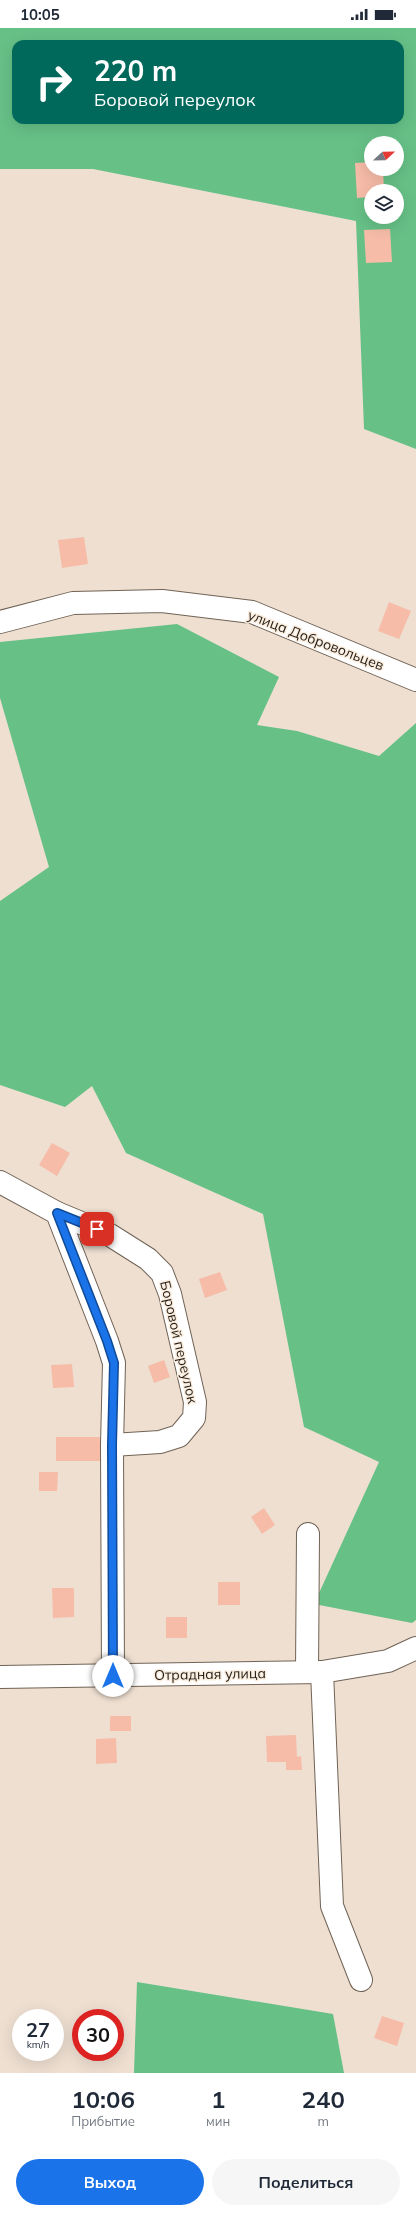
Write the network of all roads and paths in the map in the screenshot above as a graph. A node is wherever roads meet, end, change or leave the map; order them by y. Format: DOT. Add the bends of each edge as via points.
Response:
graph roads {
  1 [pos="0,622"];
  2 [pos="416,680"];
  3 [pos="0,1182"];
  4 [pos="57,1213"];
  5 [pos="112,1445"];
  6 [pos="308,1534"];
  7 [pos="416,1648"];
  8 [pos="314,1672"];
  9 [pos="113,1676"];
  10 [pos="0,1677"];
  11 [pos="361,1980"];
  1 -- 2 [label="street, улица Добровольцев" via="80,603 162,601 252,612"];
  3 -- 4 [label="street, Боровой переулок"];
  4 -- 5 [label="street" via="114,1363"];
  4 -- 5 [label="street, Боровой переулок" via="110,1235 148,1259 162,1273 170,1294 195,1402 194,1418 179,1436 160,1442"];
  5 -- 9 [label="street"];
  6 -- 8 [label="street"];
  7 -- 8 [label="street, Отрадная улица" via="388,1661"];
  8 -- 9 [label="street, Отрадная улица"];
  8 -- 11 [label="street" via="332,1906"];
  9 -- 10 [label="street, Отрадная улица"];
}
